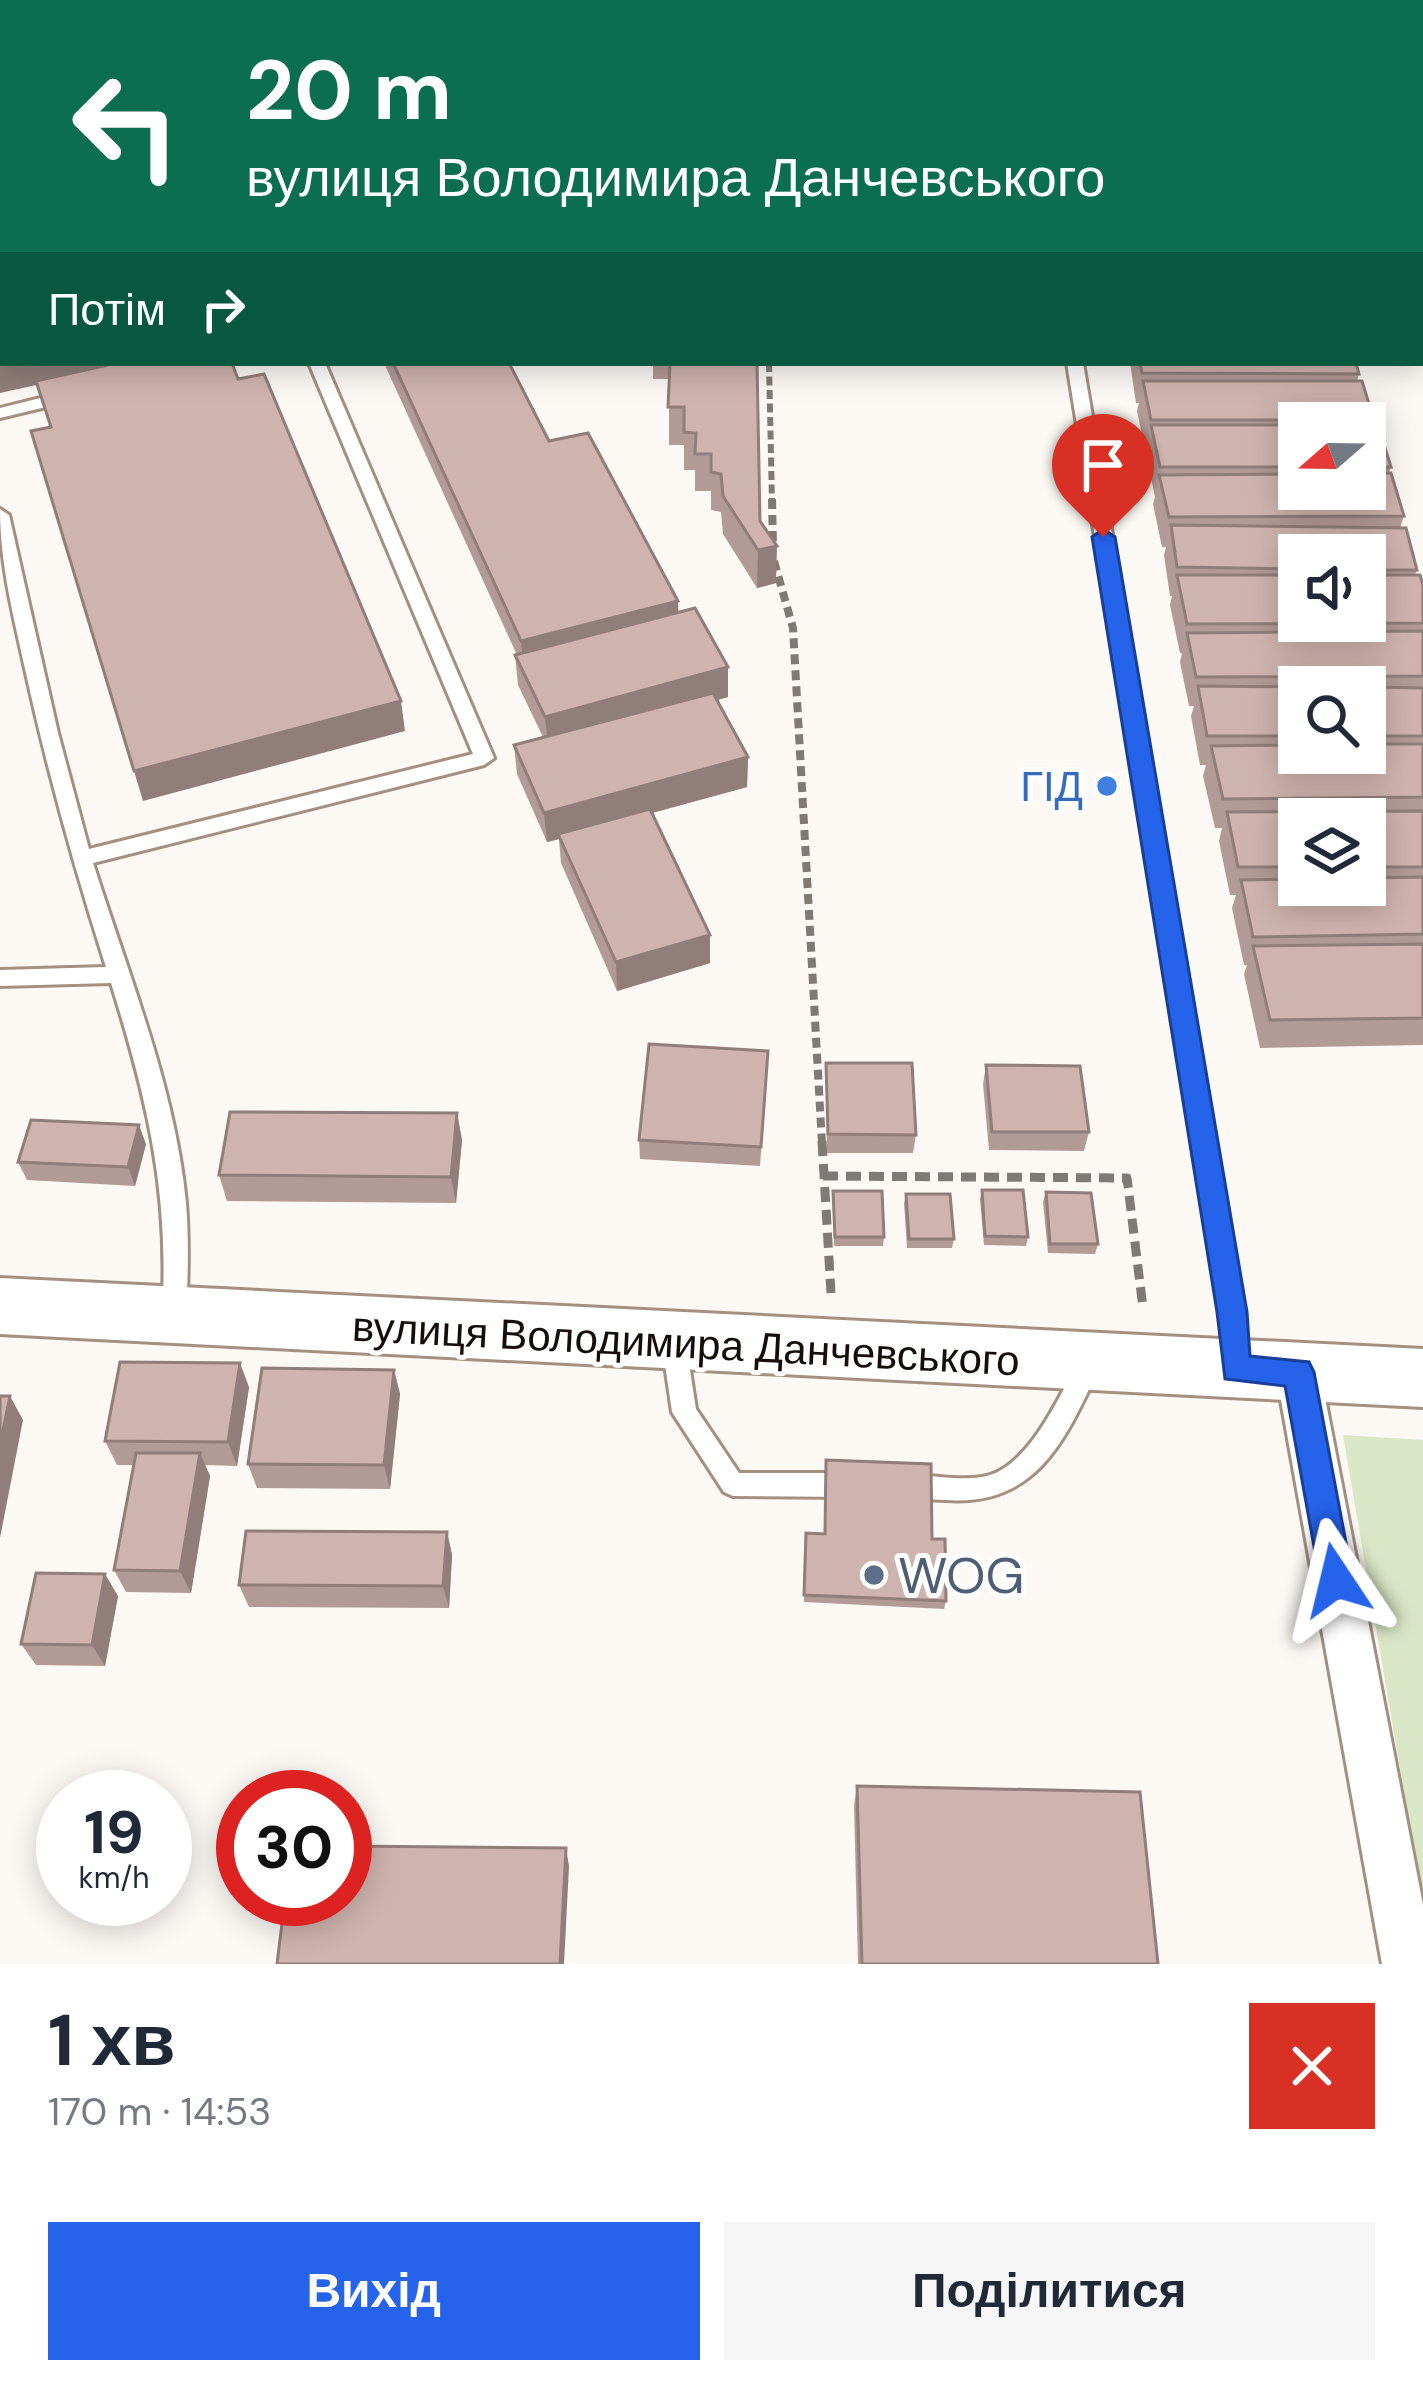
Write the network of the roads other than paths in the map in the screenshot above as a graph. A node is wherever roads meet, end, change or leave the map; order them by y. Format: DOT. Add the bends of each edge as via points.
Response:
graph roads {
  1 [pos="318,366"];
  2 [pos="1075,366"];
  3 [pos="92,391"];
  4 [pos="0,413"];
  5 [pos="0,515"];
  6 [pos="82,858"];
  7 [pos="118,975"];
  8 [pos="0,978"];
  9 [pos="0,1306"];
  10 [pos="174,1316"];
  11 [pos="674,1343"];
  12 [pos="1089,1364"];
  13 [pos="1267,1371"];
  14 [pos="1406,1374"];
  15 [pos="1408,1964"];
  1 -- 6 [label="lane" via="484,758"];
  2 -- 13 [label="lane" via="1232,1312"];
  3 -- 4 [label="lane"];
  5 -- 6 [label="lane"];
  6 -- 7 [label="lane"];
  7 -- 8 [label="lane"];
  7 -- 10 [label="lane" via="167,1145 180,1261"];
  9 -- 10 [label="street, вулиця Володимира Данчевського"];
  10 -- 11 [label="street, вулиця Володимира Данчевського"];
  11 -- 12 [label="street, вулиця Володимира Данчевського"];
  11 -- 12 [label="lane" via="684,1412 734,1484 992,1487 1030,1461"];
  12 -- 13 [label="street, вулиця Володимира Данчевського"];
  13 -- 14 [label="street, вулиця Володимира Данчевського"];
  13 -- 15 [label="street"];
}
